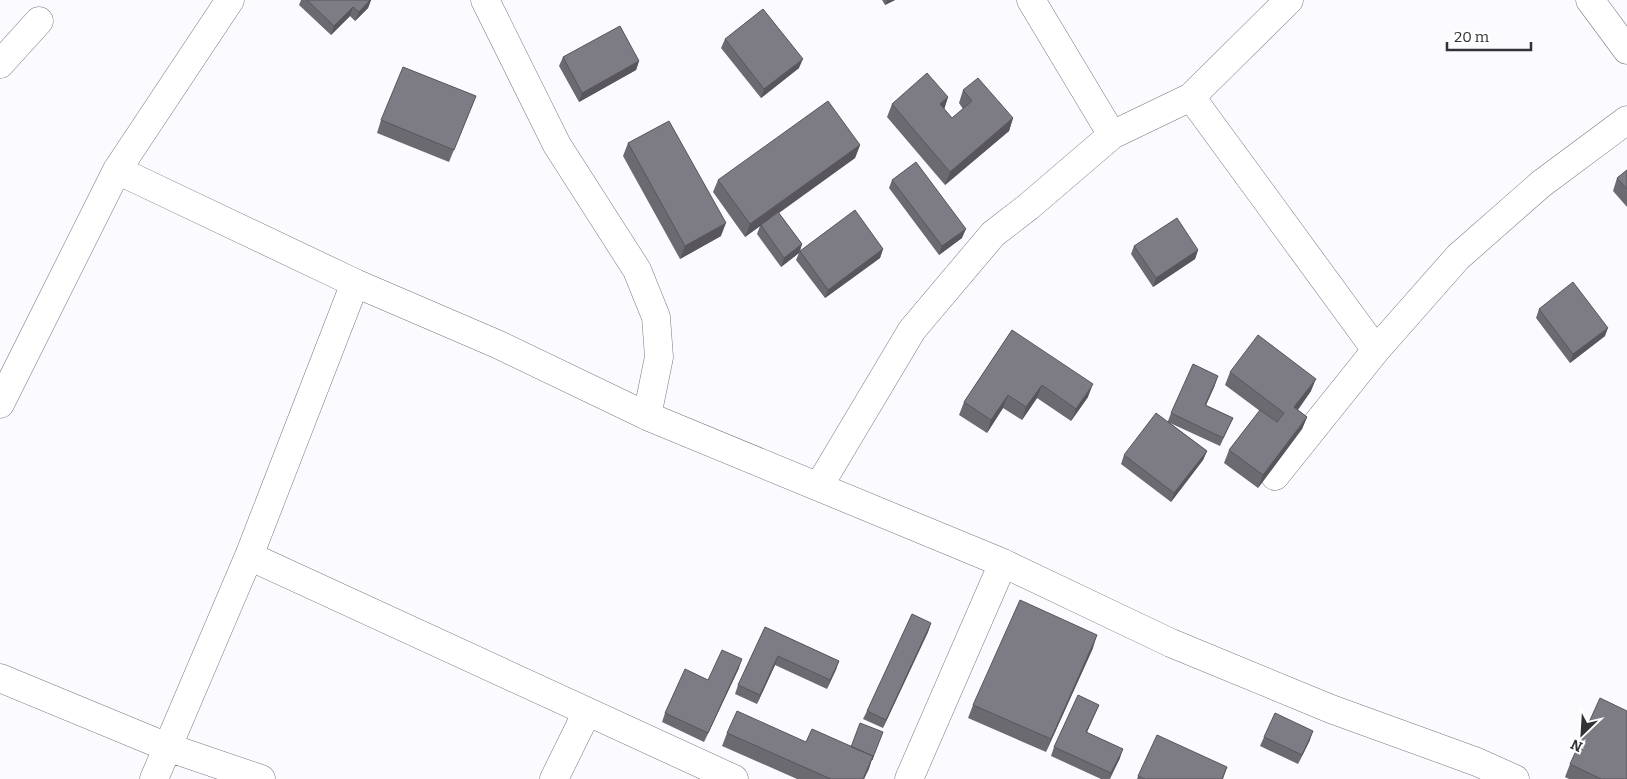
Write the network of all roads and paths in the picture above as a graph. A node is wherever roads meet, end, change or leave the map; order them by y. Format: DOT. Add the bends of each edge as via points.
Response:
graph roads {
  1 [pos="230,0"];
  2 [pos="485,0"];
  3 [pos="1031,0"];
  4 [pos="1289,0"];
  5 [pos="1590,0"];
  6 [pos="39,21"];
  7 [pos="1627,50"];
  8 [pos="0,64"];
  9 [pos="1191,97"];
  10 [pos="1627,120"];
  11 [pos="1112,135"];
  12 [pos="117,170"];
  13 [pos="355,282"];
  14 [pos="1376,350"];
  15 [pos="0,404"];
  16 [pos="647,416"];
  17 [pos="1275,476"];
  18 [pos="818,486"];
  19 [pos="249,556"];
  20 [pos="1003,563"];
  21 [pos="0,678"];
  22 [pos="587,712"];
  23 [pos="166,747"];
  24 [pos="1472,770"];
  25 [pos="154,779"];
  26 [pos="261,779"];
  27 [pos="554,779"];
  28 [pos="734,779"];
  29 [pos="909,779"];
  30 [pos="1515,779"];
  1 -- 12 [label="street"];
  2 -- 16 [label="street" via="557,145 637,270 656,317 659,357"];
  3 -- 11 [label="street"];
  4 -- 9 [label="street"];
  5 -- 7 [label="street"];
  6 -- 8 [label="street"];
  9 -- 11 [label="street"];
  9 -- 14 [label="street"];
  10 -- 14 [label="street" via="1541,184 1458,257"];
  11 -- 18 [label="street" via="993,234 912,330"];
  12 -- 13 [label="street"];
  12 -- 15 [label="street"];
  13 -- 16 [label="street" via="497,344"];
  13 -- 19 [label="street"];
  14 -- 17 [label="street"];
  16 -- 18 [label="street"];
  18 -- 20 [label="street"];
  19 -- 22 [label="street"];
  19 -- 23 [label="street"];
  20 -- 24 [label="street" via="1189,650"];
  20 -- 29 [label="street"];
  21 -- 23 [label="street"];
  22 -- 27 [label="street"];
  22 -- 28 [label="street"];
  23 -- 25 [label="street"];
  23 -- 26 [label="street"];
  24 -- 30 [label="street"];
}
